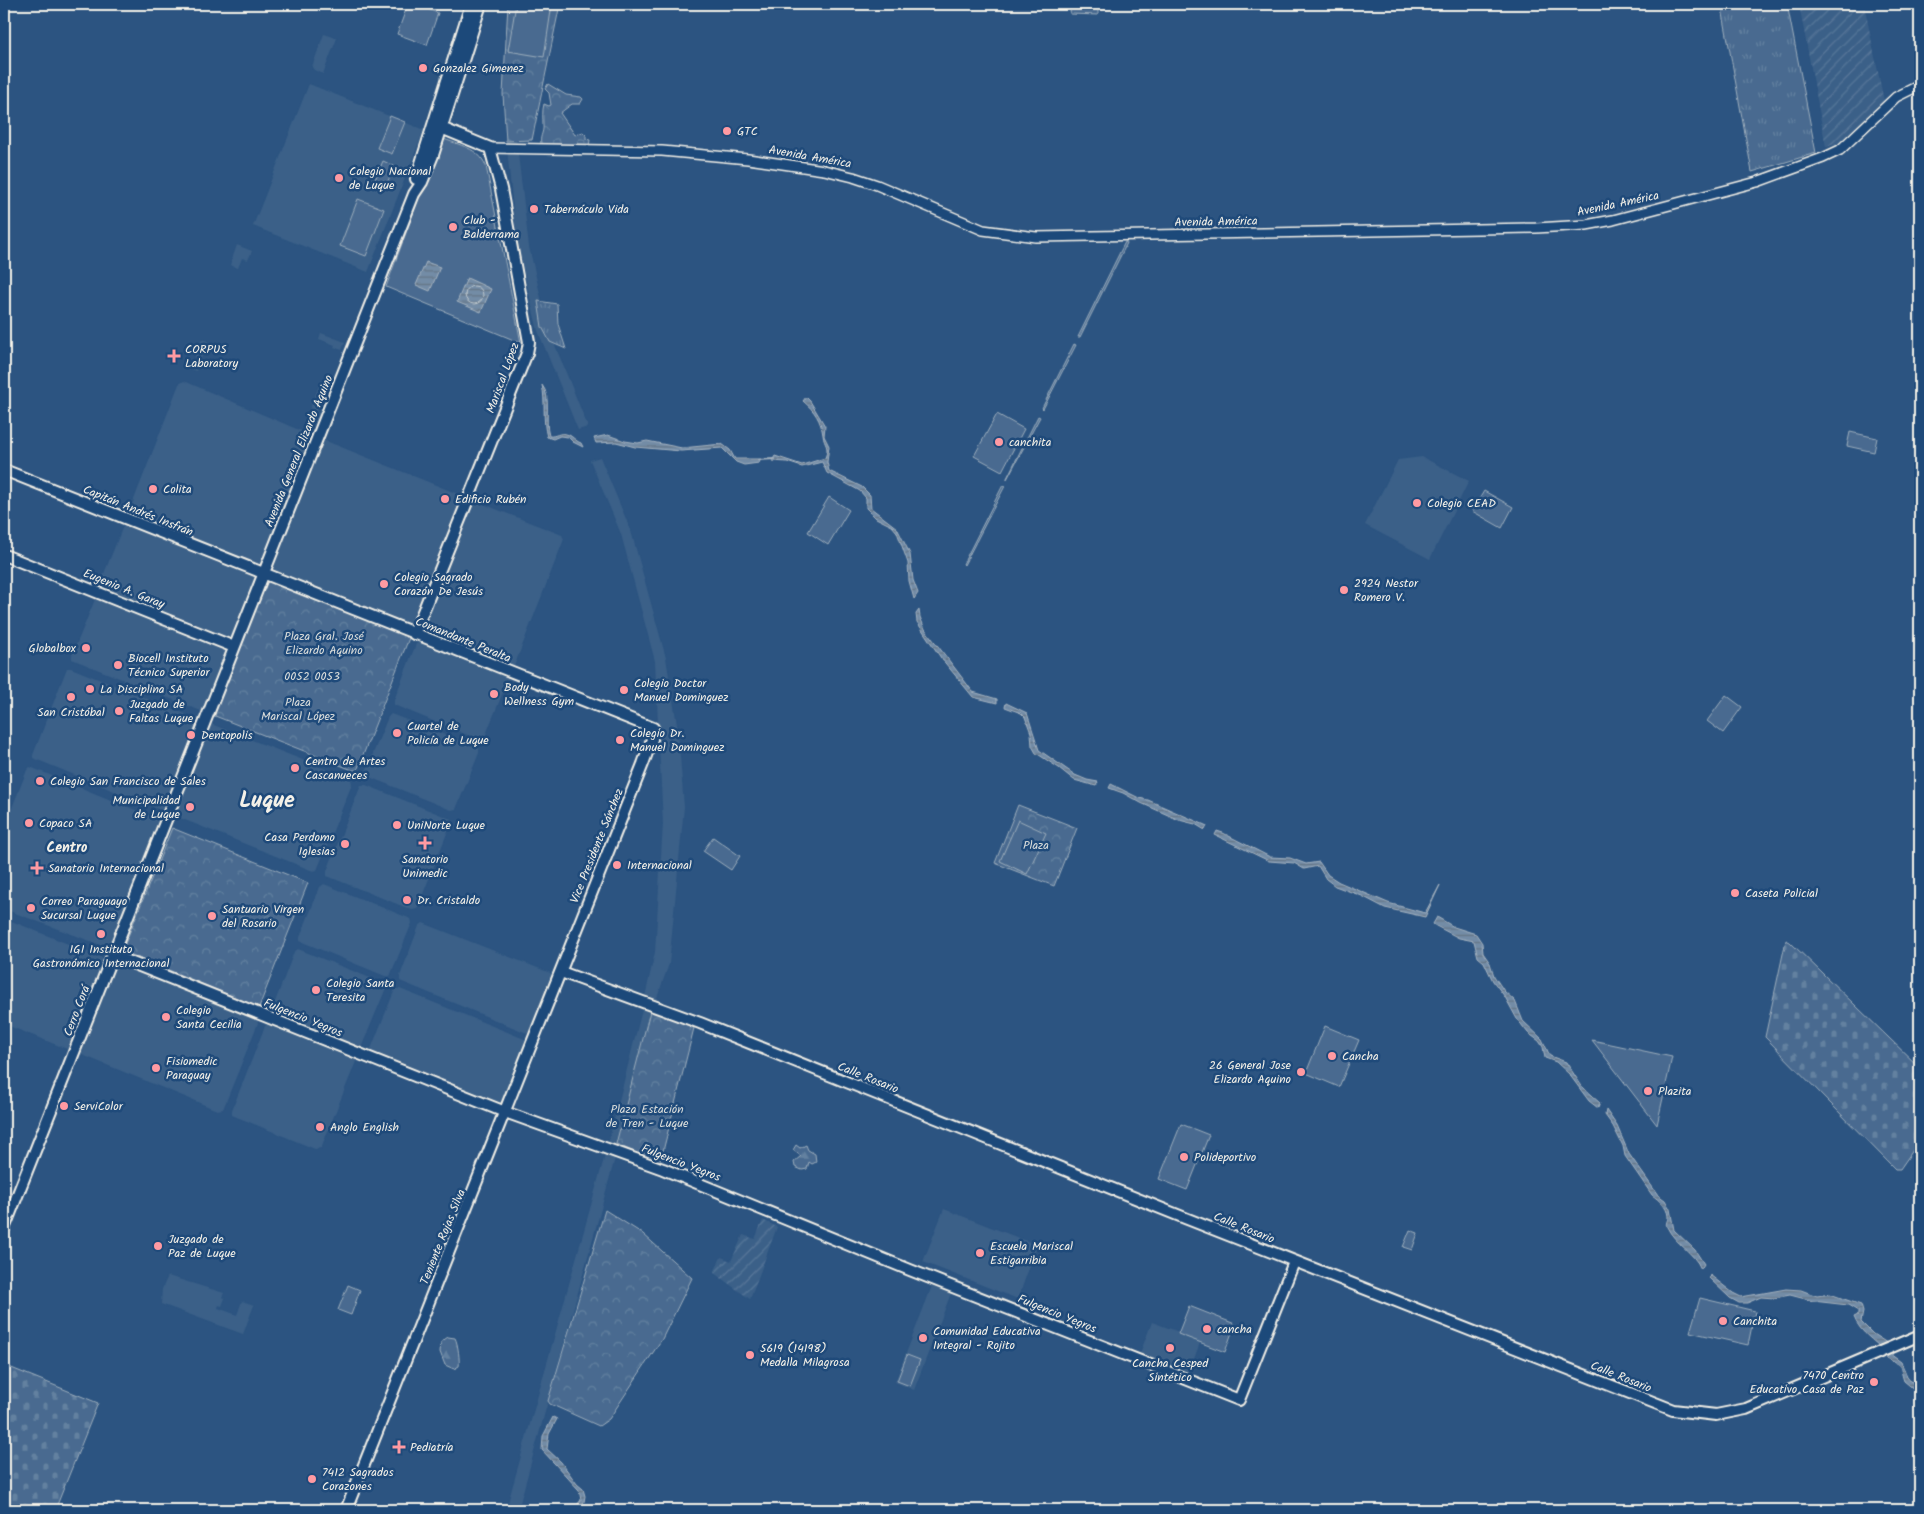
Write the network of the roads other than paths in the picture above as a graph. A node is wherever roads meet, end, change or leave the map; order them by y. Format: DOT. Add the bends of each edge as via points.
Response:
graph roads {
  1 [pos="471,4"];
  2 [pos="481,4"];
  3 [pos="1920,85"];
  4 [pos="438,126"];
  5 [pos="490,148"];
  6 [pos="4,470"];
  7 [pos="4,555"];
  8 [pos="264,574"];
  9 [pos="414,634"];
  10 [pos="234,647"];
  11 [pos="207,718"];
  12 [pos="653,728"];
  13 [pos="112,955"];
  14 [pos="561,972"];
  15 [pos="505,1112"];
  16 [pos="4,1230"];
  17 [pos="1294,1262"];
  18 [pos="1920,1335"];
  19 [pos="346,1510"];
  1 -- 4 [label="main road, Avenida General Elizardo Aquino"];
  2 -- 4 [label="main road, Avenida General Elizardo Aquino"];
  3 -- 5 [label="main road, Avenida América" via="1896,97 1840,150 1823,158 1757,182 1613,220 1536,228 1036,237 984,230 884,187 824,170 662,151"];
  4 -- 5 [label="main road"];
  4 -- 8 [label="main road, Avenida General Elizardo Aquino"];
  5 -- 9 [label="main road, Mariscal López" via="529,348"];
  6 -- 8 [label="main road, Capitán Andrés Insfrán"];
  7 -- 10 [label="main road, Eugenio A. Garay"];
  8 -- 9 [label="main road, Comandante Peralta"];
  8 -- 10 [label="main road, Avenida General Elizardo Aquino"];
  9 -- 12 [label="main road, Comandante Peralta"];
  10 -- 11 [label="main road, Avenida General Elizardo Aquino"];
  11 -- 13 [label="main road, Cerro Corá"];
  12 -- 14 [label="main road, Vice Presidente Sánchez" via="643,764"];
  13 -- 15 [label="main road, Fulgencio Yegros"];
  13 -- 16 [label="main road, Cerro Corá"];
  14 -- 15 [label="main road, Teniente Rojas Silva"];
  14 -- 17 [label="main road, Calle Rosario" via="700,1023"];
  15 -- 17 [label="main road, Fulgencio Yegros" via="663,1169 1239,1400"];
  15 -- 19 [label="main road, Teniente Rojas Silva"];
  17 -- 18 [label="main road, Calle Rosario" via="1679,1412 1716,1415 1746,1409"];
}
